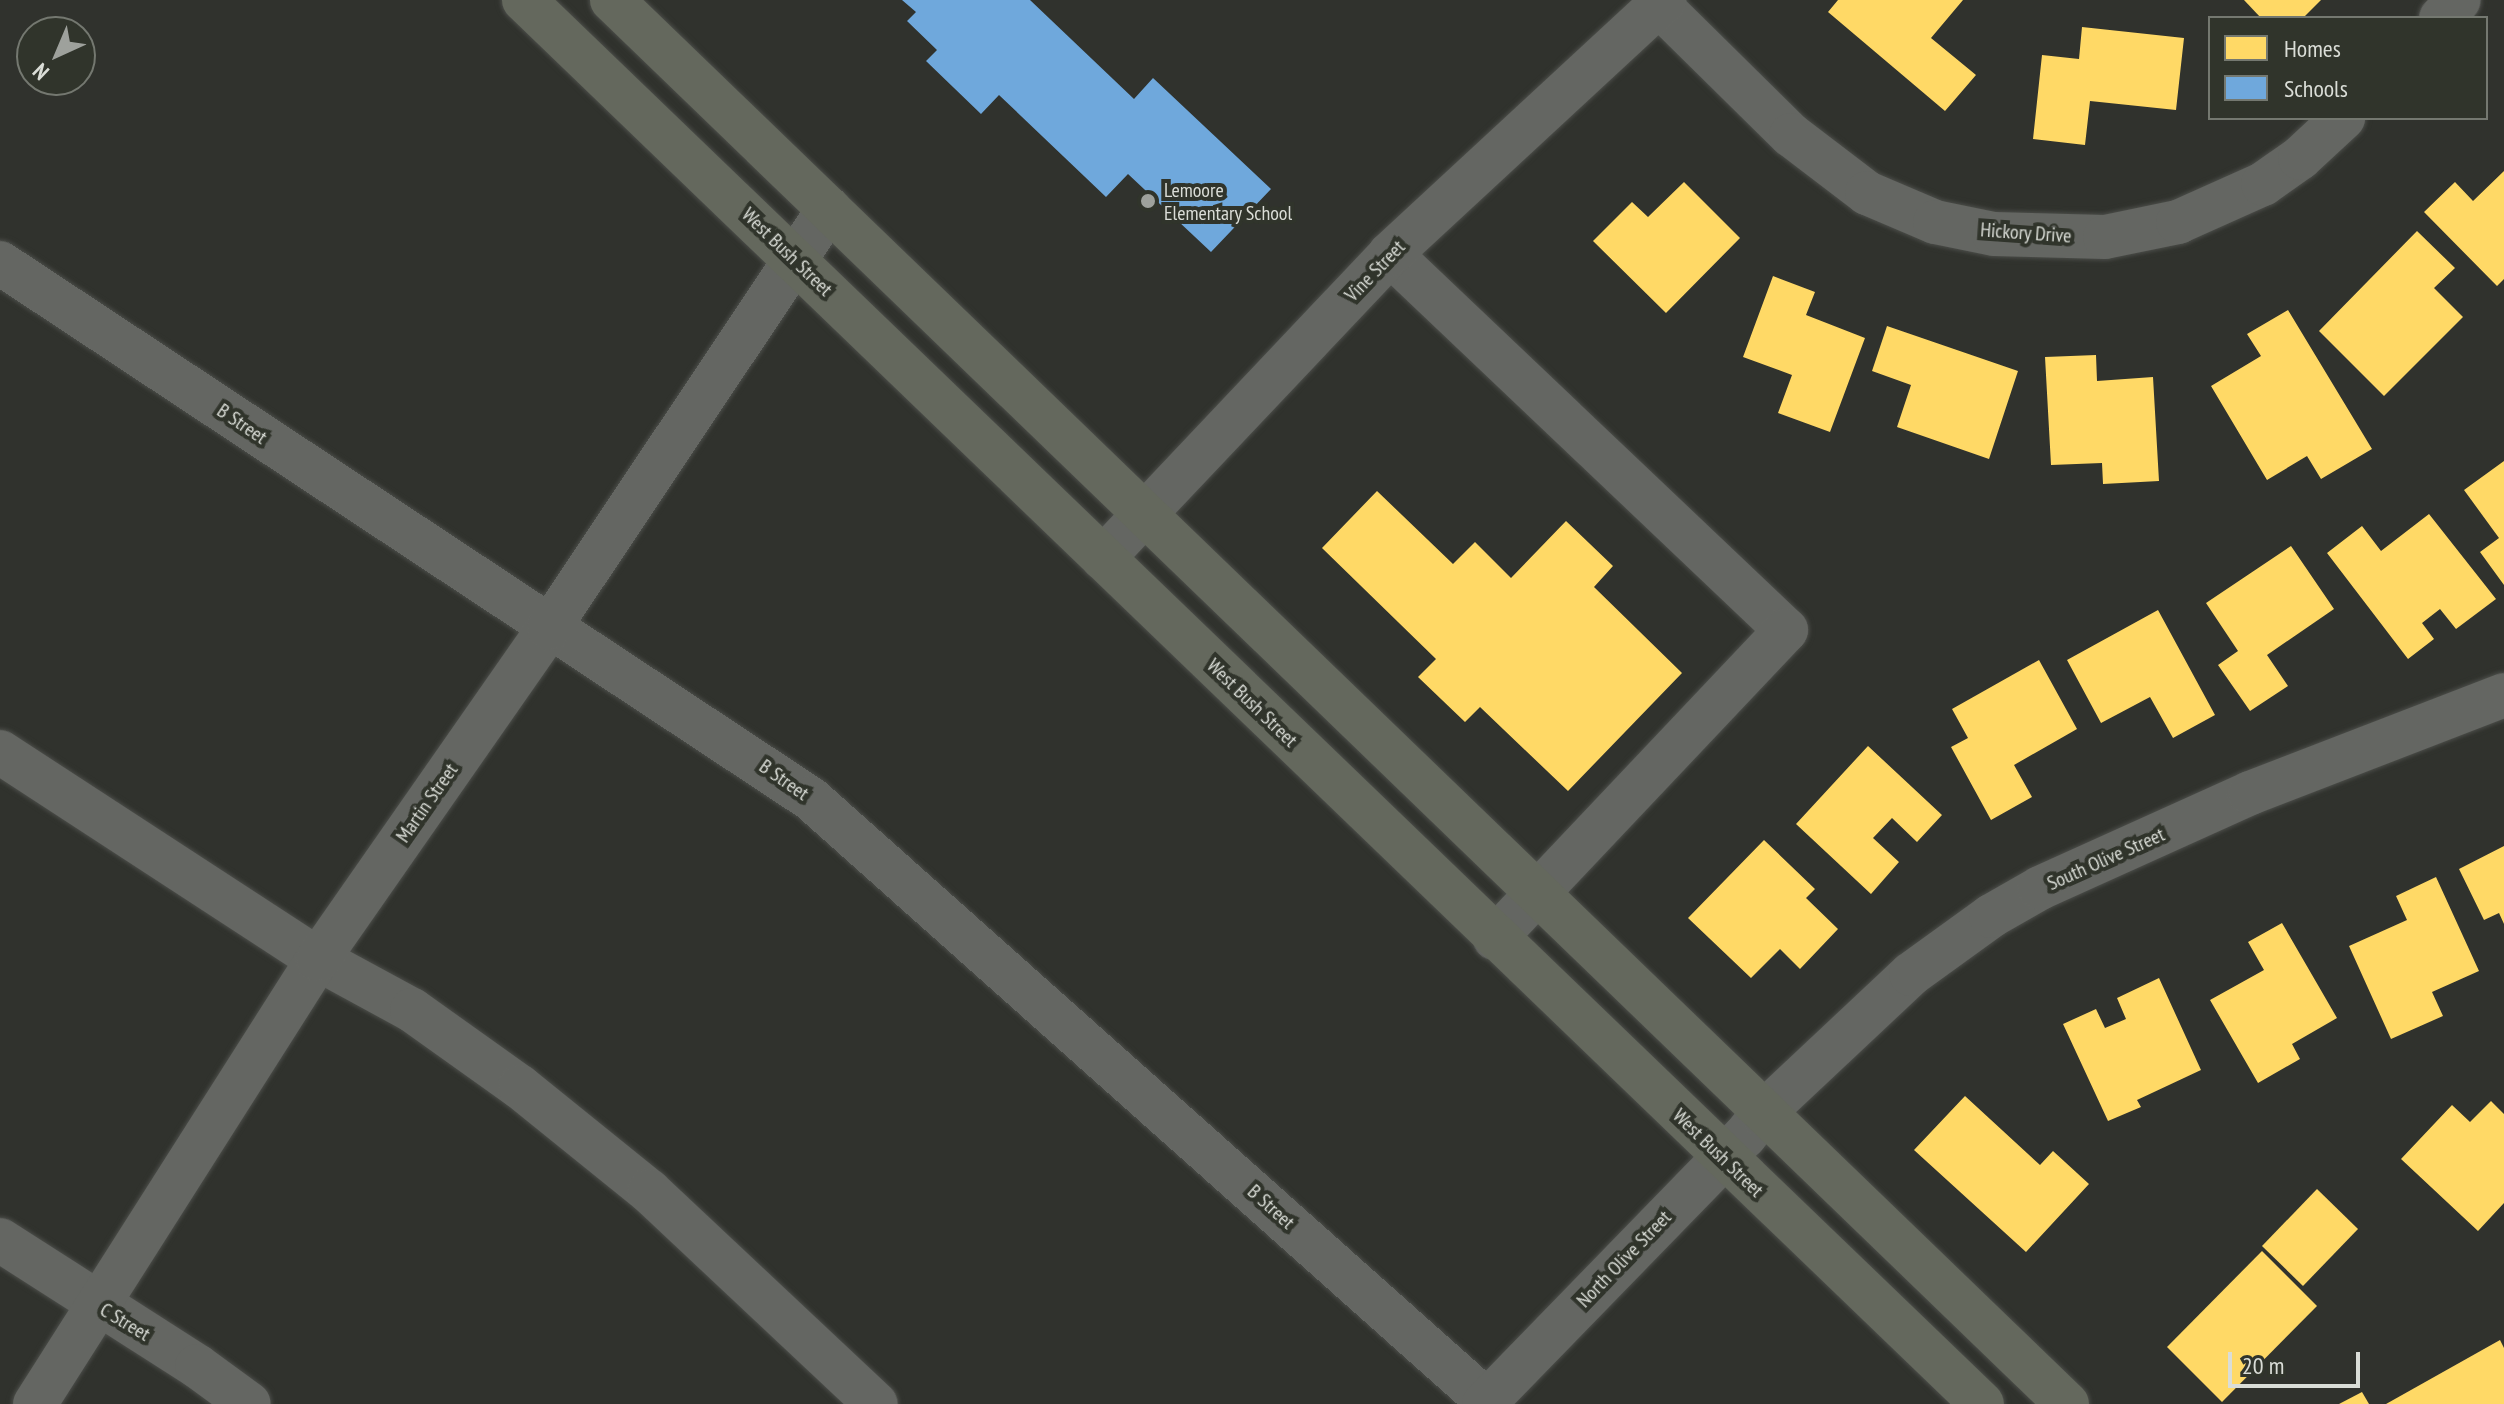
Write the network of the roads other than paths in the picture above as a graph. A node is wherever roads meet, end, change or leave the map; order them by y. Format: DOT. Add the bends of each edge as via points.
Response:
graph roads {
  1 [pos="524,0"];
  2 [pos="612,0"];
  3 [pos="2459,0"];
  4 [pos="1662,2"];
  5 [pos="2443,16"];
  6 [pos="2341,120"];
  7 [pos="829,209"];
  8 [pos="1390,254"];
  9 [pos="796,262"];
  10 [pos="0,263"];
  11 [pos="1145,514"];
  12 [pos="1103,558"];
  13 [pos="549,628"];
  14 [pos="2504,695"];
  15 [pos="0,752"];
  16 [pos="1535,893"];
  17 [pos="1495,938"];
  18 [pos="318,959"];
  19 [pos="1762,1114"];
  20 [pos="1722,1158"];
  21 [pos="0,1240"];
  22 [pos="98,1305"];
  23 [pos="1486,1402"];
  24 [pos="35,1404"];
  25 [pos="249,1404"];
  26 [pos="876,1404"];
  27 [pos="1982,1404"];
  28 [pos="2067,1404"];
  1 -- 9 [label="main road, West Bush Street"];
  2 -- 7 [label="main road"];
  3 -- 5 [label="street"];
  4 -- 6 [label="street, Hickory Drive" via="1791,135 1867,193 1935,222 1994,234 2105,237 2178,222 2263,184"];
  4 -- 8 [label="street, Vine Street"];
  7 -- 9 [label="street, Martin Street"];
  7 -- 11 [label="main road"];
  8 -- 11 [label="street, Vine Street"];
  8 -- 16 [label="street" via="1786,630"];
  9 -- 12 [label="main road, West Bush Street"];
  9 -- 13 [label="street, Martin Street"];
  10 -- 13 [label="street, B Street"];
  11 -- 12 [label="street, Vine Street"];
  11 -- 16 [label="main road"];
  12 -- 17 [label="main road, West Bush Street"];
  13 -- 18 [label="street, Martin Street"];
  13 -- 23 [label="street, B Street" via="811,799"];
  14 -- 19 [label="street, South Olive Street" via="2250,793 2016,902 1911,974"];
  15 -- 18 [label="street"];
  16 -- 17 [label="street"];
  16 -- 19 [label="main road"];
  17 -- 20 [label="main road, West Bush Street"];
  18 -- 22 [label="street, Martin Street"];
  18 -- 26 [label="street" via="412,1010 520,1087 649,1191"];
  19 -- 20 [label="street, North Olive Street"];
  19 -- 28 [label="main road"];
  20 -- 23 [label="street, North Olive Street"];
  20 -- 27 [label="main road, West Bush Street"];
  21 -- 22 [label="street, C Street"];
  22 -- 24 [label="street, Martin Street"];
  22 -- 25 [label="street, C Street"];
}
